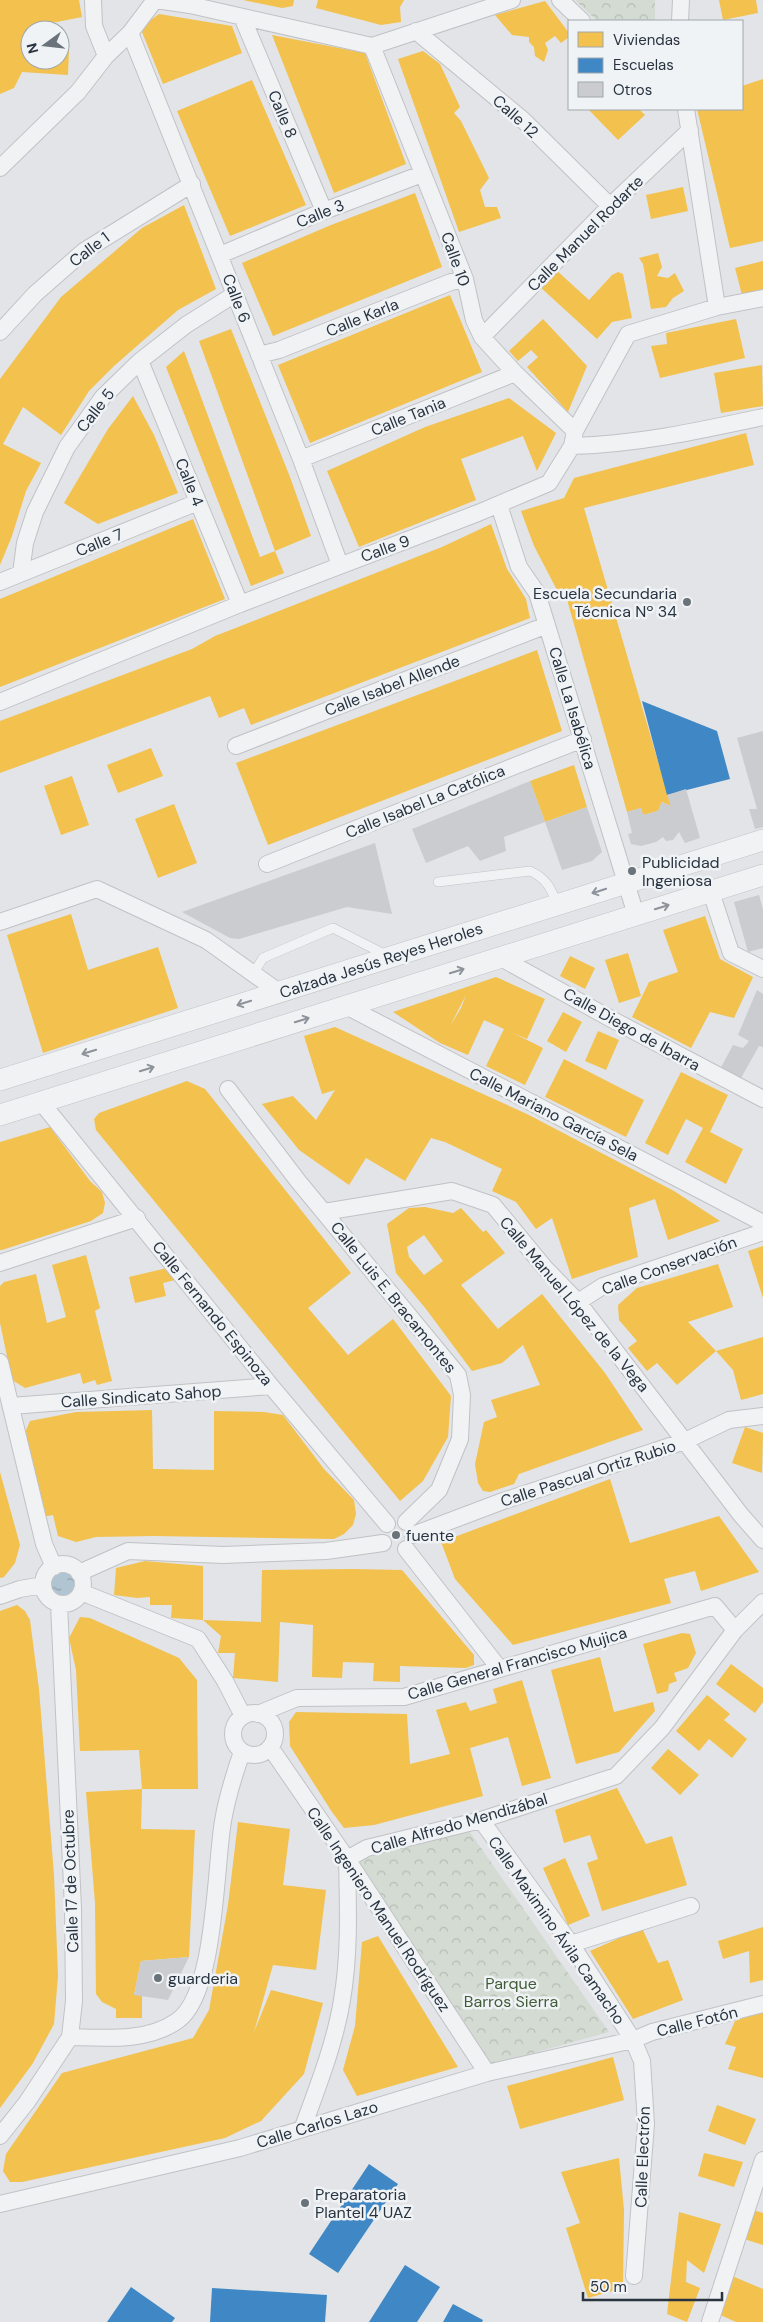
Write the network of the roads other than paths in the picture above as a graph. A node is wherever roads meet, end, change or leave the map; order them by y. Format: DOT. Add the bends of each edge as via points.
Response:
graph roads {
  1 [pos="93,0"];
  2 [pos="155,0"];
  3 [pos="512,0"];
  4 [pos="560,0"];
  5 [pos="681,0"];
  6 [pos="242,18"];
  7 [pos="581,20"];
  8 [pos="680,20"];
  9 [pos="416,31"];
  10 [pos="130,33"];
  11 [pos="372,46"];
  12 [pos="106,56"];
  13 [pos="686,110"];
  14 [pos="690,130"];
  15 [pos="0,168"];
  16 [pos="422,174"];
  17 [pos="192,184"];
  18 [pos="610,206"];
  19 [pos="324,212"];
  20 [pos="220,255"];
  21 [pos="465,279"];
  22 [pos="234,294"];
  23 [pos="763,298"];
  24 [pos="717,307"];
  25 [pos="0,332"];
  26 [pos="482,337"];
  27 [pos="259,355"];
  28 [pos="140,361"];
  29 [pos="515,373"];
  30 [pos="763,417"];
  31 [pos="573,438"];
  32 [pos="301,459"];
  33 [pos="198,502"];
  34 [pos="498,505"];
  35 [pos="340,564"];
  36 [pos="21,573"];
  37 [pos="0,582"];
  38 [pos="240,604"];
  39 [pos="548,625"];
  40 [pos="0,702"];
  41 [pos="583,738"];
  42 [pos="236,746"];
  43 [pos="763,840"];
  44 [pos="267,864"];
  45 [pos="763,875"];
  46 [pos="438,882"];
  47 [pos="627,882"];
  48 [pos="711,892"];
  49 [pos="557,904"];
  50 [pos="636,915"];
  51 [pos="0,922"];
  52 [pos="390,957"];
  53 [pos="501,958"];
  54 [pos="755,958"];
  55 [pos="763,969"];
  56 [pos="253,974"];
  57 [pos="279,992"];
  58 [pos="346,1006"];
  59 [pos="0,1080"];
  60 [pos="228,1089"];
  61 [pos="762,1096"];
  62 [pos="41,1102"];
  63 [pos="0,1115"];
  64 [pos="324,1212"];
  65 [pos="137,1218"];
  66 [pos="763,1222"];
  67 [pos="763,1232"];
  68 [pos="0,1263"];
  69 [pos="578,1302"];
  70 [pos="0,1362"];
  71 [pos="271,1386"];
  72 [pos="11,1406"];
  73 [pos="763,1416"];
  74 [pos="685,1441"];
  75 [pos="387,1524"];
  76 [pos="408,1535"];
  77 [pos="763,1540"];
  78 [pos="383,1543"];
  79 [pos="54,1567"];
  80 [pos="79,1573"];
  81 [pos="43,1585"];
  82 [pos="81,1592"];
  83 [pos="0,1596"];
  84 [pos="763,1602"];
  85 [pos="59,1604"];
  86 [pos="735,1630"];
  87 [pos="499,1668"];
  88 [pos="250,1715"];
  89 [pos="270,1747"];
  90 [pos="242,1752"];
  91 [pos="481,1820"];
  92 [pos="347,1859"];
  93 [pos="691,1906"];
  94 [pos="571,1944"];
  95 [pos="763,2004"];
  96 [pos="70,2037"];
  97 [pos="633,2040"];
  98 [pos="487,2073"];
  99 [pos="303,2127"];
  100 [pos="0,2136"];
  101 [pos="763,2160"];
  102 [pos="0,2204"];
  103 [pos="634,2276"];
  104 [pos="710,2322"];
  1 -- 12 [label="street" via="94,26"];
  2 -- 6 [label="street"];
  2 -- 10 [label="street"];
  3 -- 9 [label="street"];
  4 -- 7 [label="street"];
  5 -- 8 [label="street"];
  6 -- 11 [label="street"];
  6 -- 19 [label="street, Calle 8"];
  9 -- 11 [label="street"];
  9 -- 18 [label="street, Calle 12" via="523,120"];
  10 -- 12 [label="street"];
  10 -- 17 [label="street, Calle 6"];
  11 -- 16 [label="street, Calle 10"];
  12 -- 15 [label="street" via="78,92"];
  13 -- 14 [label="street"];
  14 -- 18 [label="street, Calle Manuel Rodarte"];
  14 -- 24 [label="street"];
  16 -- 19 [label="street, Calle 3"];
  16 -- 21 [label="street, Calle 10"];
  17 -- 20 [label="street, Calle 6"];
  17 -- 25 [label="street, Calle 1" via="84,251"];
  18 -- 26 [label="street, Calle Manuel Rodarte"];
  19 -- 20 [label="street, Calle 3"];
  20 -- 22 [label="street, Calle 6"];
  21 -- 26 [label="street, Calle 10" via="474,320"];
  21 -- 27 [label="street, Calle Karla"];
  22 -- 27 [label="street, Calle 6"];
  22 -- 28 [label="street, Calle 5" via="186,325"];
  23 -- 24 [label="street, Calle 9"];
  24 -- 31 [label="street, Calle 9" via="628,334"];
  26 -- 29 [label="street, Calle 10"];
  27 -- 32 [label="street, Calle 6"];
  28 -- 33 [label="street, Calle 4"];
  28 -- 36 [label="street, Calle 5" via="103,397 67,447 24,542"];
  29 -- 31 [label="street, Calle 10"];
  29 -- 32 [label="street, Calle Tania"];
  30 -- 31 [label="street" via="663,439 608,445"];
  31 -- 34 [label="street, Calle 9" via="549,483"];
  32 -- 35 [label="street, Calle 6"];
  33 -- 36 [label="street, Calle 7"];
  33 -- 38 [label="street, Calle 4"];
  34 -- 35 [label="street, Calle 9"];
  34 -- 39 [label="street, Calle La Isabélica" via="519,567 538,593"];
  35 -- 38 [label="street, Calle 9"];
  36 -- 37 [label="street, Calle 7"];
  38 -- 40 [label="street, Calle 9"];
  39 -- 41 [label="street, Calle La Isabélica"];
  39 -- 42 [label="street, Calle Isabel Allende"];
  41 -- 44 [label="street, Calle Isabel La Católica"];
  41 -- 47 [label="street, Calle La Isabélica"];
  43 -- 47 [label="street, Calzada Jesús Reyes Heroles"];
  45 -- 48 [label="street, Calzada Jesús Reyes Heroles"];
  46 -- 49 [label="lane" via="530,872 540,876 549,886"];
  47 -- 49 [label="street, Calzada Jesús Reyes Heroles, one-way"];
  47 -- 50 [label="street, Calle La Isabélica"];
  50 -- 48 [label="street, Calzada Jesús Reyes Heroles, one-way"];
  48 -- 54 [label="street" via="731,954"];
  49 -- 52 [label="street, Calzada Jesús Reyes Heroles"];
  50 -- 53 [label="street, Calzada Jesús Reyes Heroles"];
  51 -- 56 [label="street" via="97,889 206,940"];
  52 -- 56 [label="lane" via="333,928 263,958"];
  52 -- 57 [label="street, Calzada Jesús Reyes Heroles"];
  58 -- 53 [label="street, Calzada Jesús Reyes Heroles, one-way"];
  53 -- 61 [label="street, Calle Diego de Ibarra"];
  54 -- 55 [label="street"];
  56 -- 57 [label="street"];
  57 -- 59 [label="street, Calzada Jesús Reyes Heroles, one-way"];
  62 -- 58 [label="street, Calzada Jesús Reyes Heroles, one-way"];
  58 -- 66 [label="street, Calle Mariano García Sela"];
  60 -- 64 [label="street, Calle Luis E. Bracamontes"];
  62 -- 63 [label="street, Calzada Jesús Reyes Heroles"];
  62 -- 65 [label="street, Calle Fernando Espinoza"];
  64 -- 69 [label="street, Calle Manuel López de la Vega" via="452,1191 493,1205"];
  64 -- 76 [label="street, Calle Luis E. Bracamontes" via="458,1375 462,1395 460,1439 438,1490"];
  65 -- 68 [label="street"];
  65 -- 71 [label="street, Calle Fernando Espinoza"];
  67 -- 69 [label="street, Calle Conservación" via="602,1286"];
  69 -- 74 [label="street, Calle Manuel López de la Vega"];
  70 -- 72 [label="street"];
  71 -- 72 [label="street, Calle Sindicato Sahop"];
  71 -- 75 [label="street, Calle Fernando Espinoza"];
  72 -- 79 [label="street" via="44,1544"];
  73 -- 74 [label="street, Calle Pascual Ortiz Rubio" via="728,1420"];
  74 -- 76 [label="street, Calle Pascual Ortiz Rubio"];
  74 -- 77 [label="street, Calle Manuel López de la Vega"];
  75 -- 76 [label="street" via="396,1520"];
  75 -- 78 [label="street" via="382,1533"];
  76 -- 78 [label="street" via="396,1551"];
  76 -- 87 [label="street"];
  78 -- 80 [label="street" via="326,1551 232,1554 128,1551"];
  79 -- 80 [label="street" via="68,1565"];
  79 -- 81 [label="street" via="46,1573"];
  80 -- 82 [label="street"];
  81 -- 83 [label="street"];
  81 -- 85 [label="street" via="48,1597"];
  82 -- 85 [label="street" via="72,1602"];
  82 -- 88 [label="street" via="198,1639"];
  84 -- 86 [label="street, Calle Alfredo Mendizábal"];
  85 -- 96 [label="street, Calle 17 de Octubre" via="73,1908 74,2001"];
  86 -- 87 [label="street, Calle General Francisco Mujica" via="715,1606"];
  86 -- 91 [label="street, Calle Alfredo Mendizábal" via="662,1728 616,1776"];
  87 -- 88 [label="street, Calle General Francisco Mujica" via="404,1697 297,1698"];
  88 -- 89 [label="street" via="270,1721 273,1741"];
  88 -- 90 [label="street" via="234,1727 234,1741"];
  89 -- 90 [label="street" via="254,1756"];
  89 -- 92 [label="street, Calle Ingeniero Manuel Rodríguez"];
  90 -- 96 [label="street" via="231,1782 223,1822 209,1943 199,1991 189,2011 178,2021 146,2035"];
  91 -- 92 [label="street, Calle Alfredo Mendizábal" via="367,1848"];
  91 -- 94 [label="street, Calle Maximino Ávila Camacho"];
  92 -- 98 [label="street, Calle Ingeniero Manuel Rodríguez"];
  92 -- 99 [label="street" via="349,1933 342,2000 334,2037"];
  93 -- 94 [label="street"];
  94 -- 97 [label="street, Calle Maximino Ávila Camacho"];
  95 -- 97 [label="street, Calle Fotón" via="652,2032"];
  96 -- 100 [label="street, Calle 17 de Octubre"];
  97 -- 98 [label="street, Calle Carlos Lazo"];
  97 -- 103 [label="street, Calle Electrón" via="642,2061 646,2124"];
  98 -- 99 [label="street, Calle Carlos Lazo"];
  99 -- 102 [label="street, Calle Carlos Lazo" via="240,2148"];
  101 -- 104 [label="street"];
}
